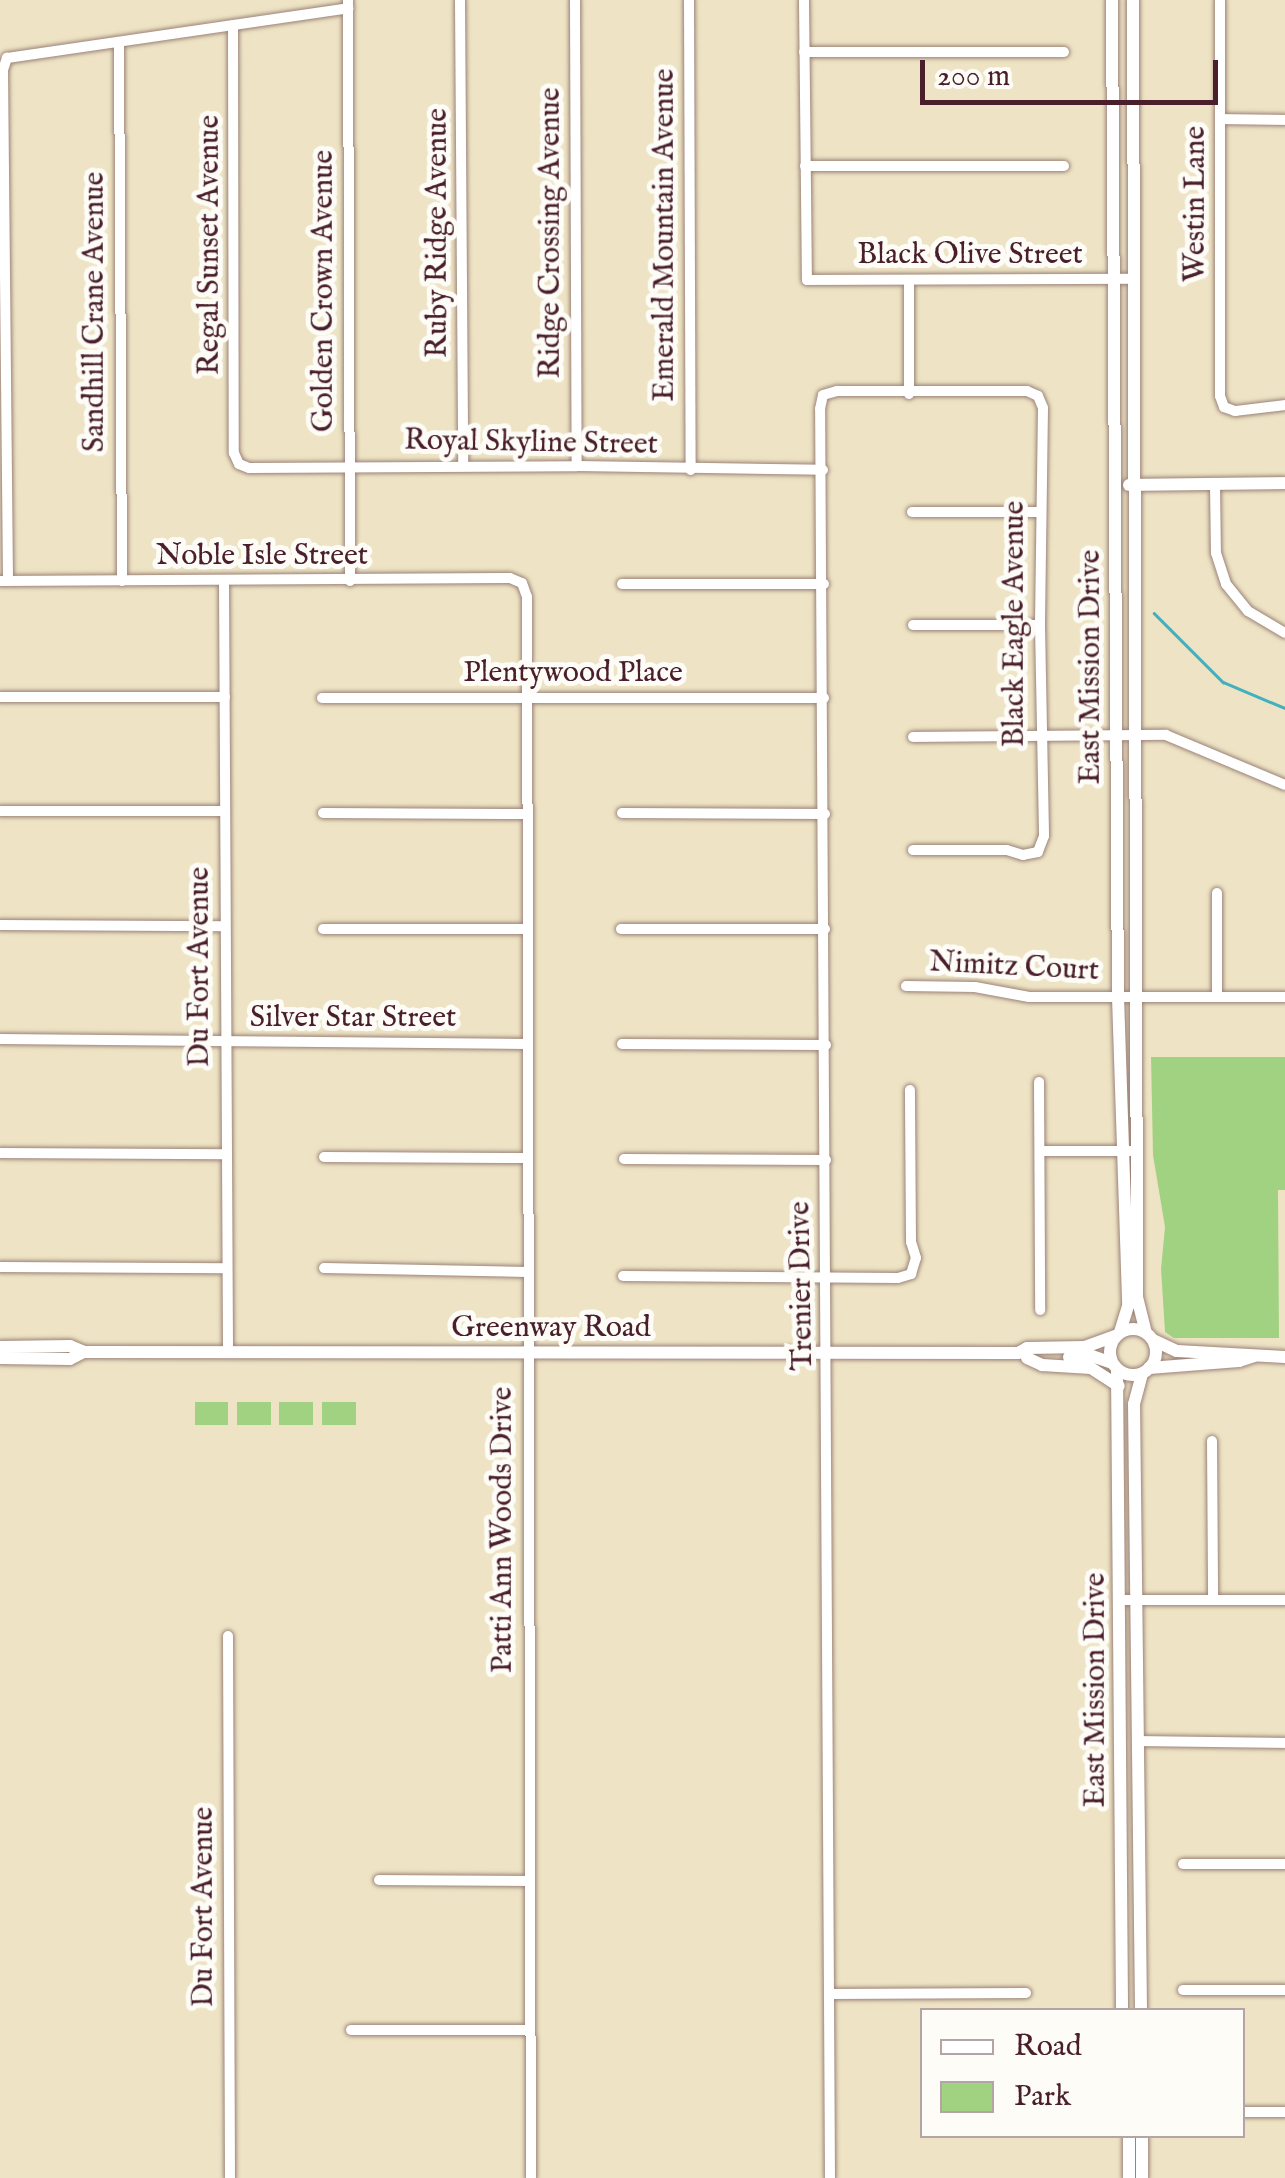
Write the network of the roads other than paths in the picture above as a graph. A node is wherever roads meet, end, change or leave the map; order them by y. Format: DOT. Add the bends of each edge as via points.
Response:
graph roads {
  1 [pos="460,0"];
  2 [pos="575,0"];
  3 [pos="690,0"];
  4 [pos="804,0"];
  5 [pos="1112,0"];
  6 [pos="1133,0"];
  7 [pos="1220,0"];
  8 [pos="348,4"];
  9 [pos="234,25"];
  10 [pos="120,43"];
  11 [pos="804,52"];
  12 [pos="1064,52"];
  13 [pos="1221,119"];
  14 [pos="1285,120"];
  15 [pos="805,166"];
  16 [pos="1064,166"];
  17 [pos="1134,279"];
  18 [pos="909,280"];
  19 [pos="1115,280"];
  20 [pos="908,394"];
  21 [pos="1285,405"];
  22 [pos="238,464"];
  23 [pos="350,465"];
  24 [pos="464,466"];
  25 [pos="577,466"];
  26 [pos="692,470"];
  27 [pos="823,470"];
  28 [pos="1285,483"];
  29 [pos="1116,485"];
  30 [pos="1134,485"];
  31 [pos="1214,485"];
  32 [pos="912,512"];
  33 [pos="1040,512"];
  34 [pos="4,581"];
  35 [pos="122,581"];
  36 [pos="224,581"];
  37 [pos="350,582"];
  38 [pos="522,583"];
  39 [pos="622,584"];
  40 [pos="824,584"];
  41 [pos="1040,625"];
  42 [pos="913,626"];
  43 [pos="1285,633"];
  44 [pos="0,697"];
  45 [pos="225,697"];
  46 [pos="322,698"];
  47 [pos="525,698"];
  48 [pos="824,698"];
  49 [pos="1136,735"];
  50 [pos="913,737"];
  51 [pos="1116,737"];
  52 [pos="1041,738"];
  53 [pos="1285,785"];
  54 [pos="0,811"];
  55 [pos="225,812"];
  56 [pos="622,813"];
  57 [pos="322,814"];
  58 [pos="525,814"];
  59 [pos="825,814"];
  60 [pos="913,850"];
  61 [pos="1217,893"];
  62 [pos="0,925"];
  63 [pos="225,926"];
  64 [pos="323,929"];
  65 [pos="526,929"];
  66 [pos="621,929"];
  67 [pos="825,929"];
  68 [pos="906,986"];
  69 [pos="1285,997"];
  70 [pos="1118,998"];
  71 [pos="1137,998"];
  72 [pos="1217,998"];
  73 [pos="0,1039"];
  74 [pos="226,1041"];
  75 [pos="526,1044"];
  76 [pos="622,1044"];
  77 [pos="826,1044"];
  78 [pos="1040,1082"];
  79 [pos="910,1090"];
  80 [pos="1129,1151"];
  81 [pos="1040,1152"];
  82 [pos="0,1154"];
  83 [pos="226,1154"];
  84 [pos="324,1157"];
  85 [pos="526,1158"];
  86 [pos="624,1159"];
  87 [pos="826,1160"];
  88 [pos="0,1267"];
  89 [pos="227,1268"];
  90 [pos="324,1268"];
  91 [pos="526,1272"];
  92 [pos="624,1276"];
  93 [pos="827,1276"];
  94 [pos="1040,1310"];
  95 [pos="1118,1334"];
  96 [pos="1150,1336"];
  97 [pos="0,1347"];
  98 [pos="84,1352"];
  99 [pos="228,1352"];
  100 [pos="527,1353"];
  101 [pos="828,1353"];
  102 [pos="1022,1356"];
  103 [pos="1254,1356"];
  104 [pos="1285,1356"];
  105 [pos="0,1358"];
  106 [pos="1115,1366"];
  107 [pos="1146,1371"];
  108 [pos="1119,1386"];
  109 [pos="1212,1442"];
  110 [pos="1121,1600"];
  111 [pos="1139,1600"];
  112 [pos="1213,1600"];
  113 [pos="1285,1600"];
  114 [pos="228,1636"];
  115 [pos="1140,1741"];
  116 [pos="1285,1743"];
  117 [pos="1184,1864"];
  118 [pos="1285,1864"];
  119 [pos="379,1880"];
  120 [pos="529,1880"];
  121 [pos="1183,1990"];
  122 [pos="1285,1990"];
  123 [pos="1026,1993"];
  124 [pos="830,1994"];
  125 [pos="1122,2008"];
  126 [pos="1142,2008"];
  127 [pos="351,2030"];
  128 [pos="529,2030"];
  129 [pos="1245,2112"];
  130 [pos="1285,2112"];
  131 [pos="1125,2138"];
  132 [pos="1142,2138"];
  133 [pos="230,2178"];
  134 [pos="530,2178"];
  135 [pos="830,2178"];
  136 [pos="1126,2178"];
  137 [pos="1142,2178"];
  1 -- 24 [label="street, Ruby Ridge Avenue"];
  2 -- 25 [label="street, Ridge Crossing Avenue"];
  3 -- 26 [label="street, Emerald Mountain Avenue"];
  4 -- 11 [label="street"];
  5 -- 19 [label="street, East Mission Drive"];
  6 -- 17 [label="street, East Mission Drive"];
  7 -- 13 [label="street, Westin Lane"];
  8 -- 9 [label="street"];
  8 -- 23 [label="street, Golden Crown Avenue"];
  9 -- 10 [label="street"];
  9 -- 22 [label="street, Regal Sunset Avenue"];
  10 -- 34 [label="street" via="6,58 3,70"];
  10 -- 35 [label="street, Sandhill Crane Avenue"];
  11 -- 12 [label="street"];
  11 -- 15 [label="street"];
  13 -- 14 [label="street"];
  13 -- 21 [label="street, Westin Lane" via="1224,407"];
  15 -- 16 [label="street"];
  15 -- 18 [label="street, Black Olive Street" via="806,280"];
  17 -- 19 [label="street, Black Olive Street"];
  17 -- 30 [label="street, East Mission Drive"];
  18 -- 19 [label="street, Black Olive Street"];
  18 -- 20 [label="street"];
  19 -- 29 [label="street, East Mission Drive"];
  20 -- 27 [label="street, Trenier Drive" via="824,395"];
  20 -- 33 [label="street, Black Eagle Avenue" via="1038,396"];
  22 -- 23 [label="street, Royal Skyline Street"];
  23 -- 24 [label="street, Royal Skyline Street"];
  23 -- 37 [label="street, Golden Crown Avenue"];
  24 -- 25 [label="street, Royal Skyline Street"];
  25 -- 26 [label="street, Royal Skyline Street"];
  26 -- 27 [label="street, Royal Skyline Street"];
  27 -- 40 [label="street, Trenier Drive"];
  28 -- 31 [label="street"];
  29 -- 30 [label="street"];
  29 -- 51 [label="street, East Mission Drive"];
  30 -- 31 [label="street"];
  30 -- 49 [label="street, East Mission Drive"];
  31 -- 43 [label="street" via="1216,553 1226,584 1248,611"];
  32 -- 33 [label="street"];
  33 -- 41 [label="street, Black Eagle Avenue"];
  34 -- 35 [label="street, Noble Isle Street"];
  35 -- 36 [label="street, Noble Isle Street"];
  36 -- 37 [label="street, Noble Isle Street"];
  36 -- 45 [label="street, Du Fort Avenue"];
  37 -- 38 [label="street, Noble Isle Street"];
  38 -- 47 [label="street, Patti Ann Woods Drive"];
  39 -- 40 [label="street"];
  40 -- 48 [label="street, Trenier Drive"];
  41 -- 42 [label="street"];
  41 -- 52 [label="street, Black Eagle Avenue"];
  44 -- 45 [label="street"];
  45 -- 55 [label="street, Du Fort Avenue"];
  46 -- 47 [label="street, Plentywood Place"];
  47 -- 48 [label="street, Plentywood Place"];
  47 -- 58 [label="street, Patti Ann Woods Drive"];
  48 -- 59 [label="street, Trenier Drive"];
  49 -- 51 [label="street"];
  49 -- 53 [label="street" via="1176,738"];
  49 -- 71 [label="street, East Mission Drive"];
  50 -- 52 [label="street"];
  51 -- 52 [label="street"];
  51 -- 70 [label="street, East Mission Drive"];
  52 -- 60 [label="street, Black Eagle Avenue" via="1044,836 1038,852"];
  54 -- 55 [label="street"];
  55 -- 63 [label="street, Du Fort Avenue"];
  56 -- 59 [label="street"];
  57 -- 58 [label="street"];
  58 -- 65 [label="street, Patti Ann Woods Drive"];
  59 -- 67 [label="street, Trenier Drive"];
  61 -- 72 [label="street"];
  62 -- 63 [label="street"];
  63 -- 74 [label="street, Du Fort Avenue"];
  64 -- 65 [label="street"];
  65 -- 75 [label="street, Patti Ann Woods Drive"];
  66 -- 67 [label="street"];
  67 -- 77 [label="street, Trenier Drive"];
  68 -- 70 [label="street, Nimitz Court"];
  69 -- 72 [label="street, Nimitz Court"];
  70 -- 71 [label="street, Nimitz Court"];
  70 -- 80 [label="street, East Mission Drive"];
  71 -- 72 [label="street, Nimitz Court"];
  71 -- 80 [label="street, East Mission Drive"];
  73 -- 74 [label="street, Silver Star Street"];
  74 -- 75 [label="street, Silver Star Street"];
  74 -- 83 [label="street, Du Fort Avenue"];
  75 -- 85 [label="street, Patti Ann Woods Drive"];
  76 -- 77 [label="street"];
  77 -- 87 [label="street, Trenier Drive"];
  78 -- 81 [label="street"];
  79 -- 93 [label="street" via="916,1258 911,1274"];
  80 -- 81 [label="street"];
  80 -- 95 [label="street, East Mission Drive" via="1128,1306"];
  80 -- 96 [label="street, East Mission Drive" via="1136,1297"];
  81 -- 94 [label="street"];
  82 -- 83 [label="street"];
  83 -- 89 [label="street, Du Fort Avenue"];
  84 -- 85 [label="street"];
  85 -- 91 [label="street, Patti Ann Woods Drive"];
  86 -- 87 [label="street"];
  87 -- 93 [label="street, Trenier Drive"];
  88 -- 89 [label="street"];
  89 -- 99 [label="street, Du Fort Avenue"];
  90 -- 91 [label="street"];
  91 -- 100 [label="street, Patti Ann Woods Drive"];
  92 -- 93 [label="street"];
  93 -- 101 [label="street, Trenier Drive"];
  95 -- 96 [label="street" via="1137,1329"];
  95 -- 102 [label="street, Greenway Road" via="1086,1347 1027,1348"];
  95 -- 106 [label="street" via="1110,1350"];
  96 -- 103 [label="street" via="1177,1351"];
  96 -- 107 [label="street" via="1156,1353"];
  97 -- 98 [label="street, Greenway Road" via="70,1346"];
  98 -- 99 [label="street, Greenway Road"];
  98 -- 105 [label="street, Greenway Road"];
  99 -- 100 [label="street, Greenway Road"];
  100 -- 101 [label="street, Greenway Road"];
  100 -- 120 [label="street, Patti Ann Woods Drive"];
  101 -- 102 [label="street, Greenway Road"];
  101 -- 124 [label="street, Trenier Drive"];
  102 -- 106 [label="street, Greenway Road" via="1087,1356"];
  102 -- 108 [label="street" via="1042,1365 1092,1368"];
  103 -- 104 [label="street"];
  103 -- 107 [label="street"];
  106 -- 107 [label="street"];
  106 -- 108 [label="street, East Mission Drive"];
  107 -- 111 [label="street, East Mission Drive" via="1134,1404"];
  108 -- 110 [label="street, East Mission Drive"];
  109 -- 112 [label="street"];
  110 -- 111 [label="street"];
  110 -- 125 [label="street, East Mission Drive"];
  111 -- 112 [label="street"];
  111 -- 115 [label="street, East Mission Drive"];
  112 -- 113 [label="street"];
  114 -- 133 [label="street, Du Fort Avenue"];
  115 -- 116 [label="street"];
  115 -- 126 [label="street, East Mission Drive"];
  117 -- 118 [label="street"];
  119 -- 120 [label="street"];
  120 -- 128 [label="street, Patti Ann Woods Drive"];
  121 -- 122 [label="street"];
  123 -- 124 [label="street"];
  124 -- 135 [label="street, Trenier Drive"];
  127 -- 128 [label="street"];
  128 -- 134 [label="street, Patti Ann Woods Drive"];
  129 -- 130 [label="street"];
  131 -- 136 [label="street"];
  132 -- 137 [label="street"];
}
